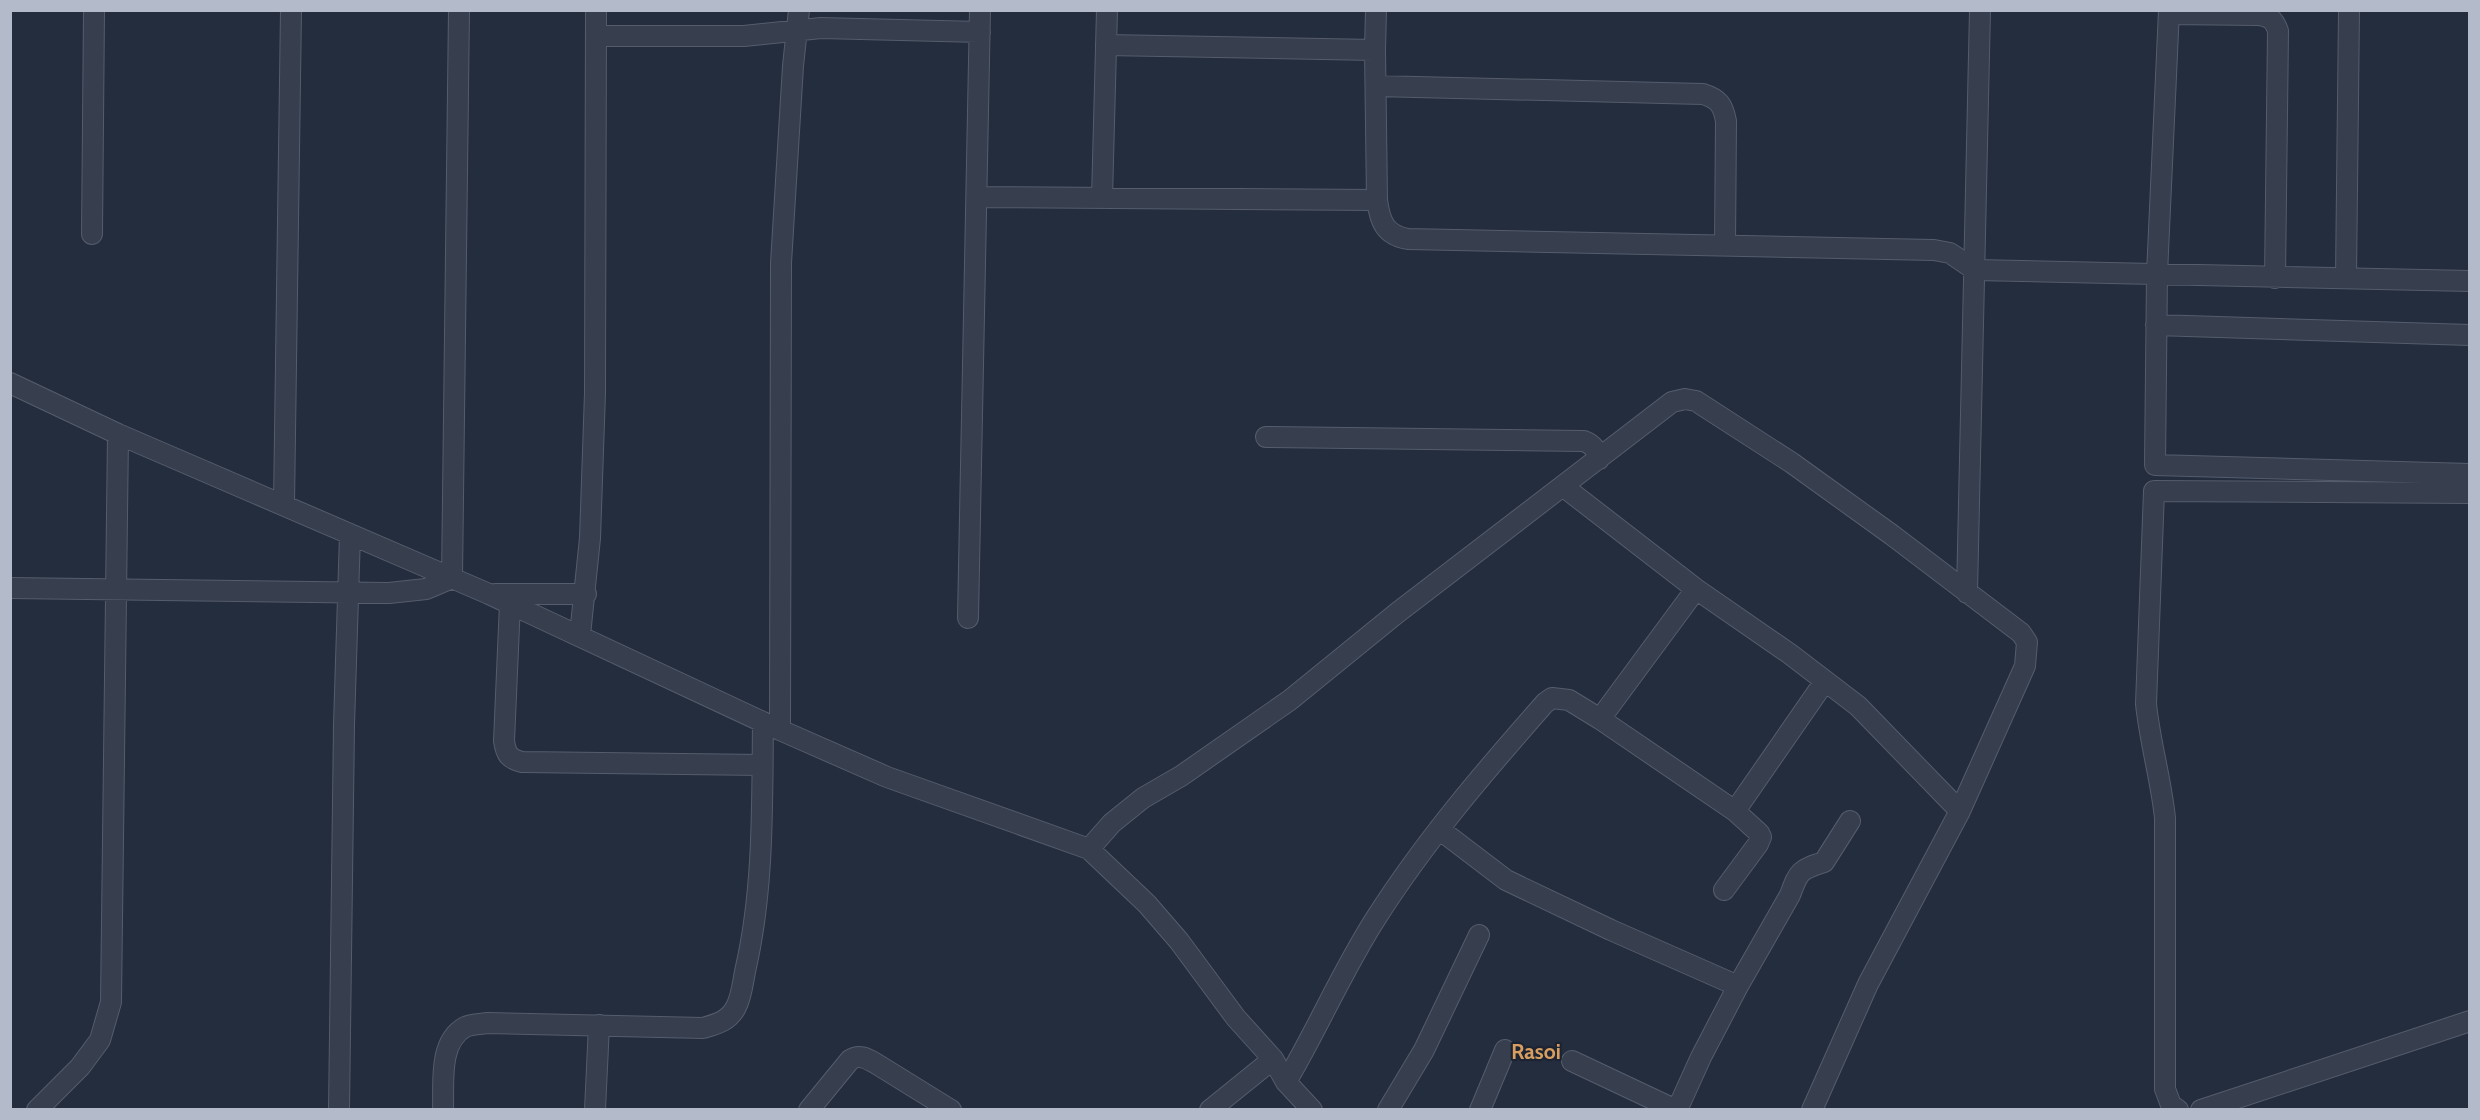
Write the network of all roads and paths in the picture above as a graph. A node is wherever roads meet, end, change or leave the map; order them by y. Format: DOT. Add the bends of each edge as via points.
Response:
graph roads {
  1 [pos="94,10"];
  2 [pos="291,10"];
  3 [pos="459,10"];
  4 [pos="596,10"];
  5 [pos="799,10"];
  6 [pos="980,10"];
  7 [pos="1107,10"];
  8 [pos="1376,10"];
  9 [pos="1980,10"];
  10 [pos="2349,10"];
  11 [pos="2169,12"];
  12 [pos="797,31"];
  13 [pos="980,32"];
  14 [pos="596,36"];
  15 [pos="1106,45"];
  16 [pos="1376,50"];
  17 [pos="1376,86"];
  18 [pos="978,197"];
  19 [pos="1102,198"];
  20 [pos="1377,200"];
  21 [pos="92,234"];
  22 [pos="1725,244"];
  23 [pos="1975,270"];
  24 [pos="2157,274"];
  25 [pos="2275,278"];
  26 [pos="2346,278"];
  27 [pos="2469,281"];
  28 [pos="2156,325"];
  29 [pos="2469,335"];
  30 [pos="10,383"];
  31 [pos="118,434"];
  32 [pos="1266,436"];
  33 [pos="1599,459"];
  34 [pos="2469,474"];
  35 [pos="1564,487"];
  36 [pos="2469,493"];
  37 [pos="284,504"];
  38 [pos="351,534"];
  39 [pos="452,578"];
  40 [pos="10,588"];
  41 [pos="117,588"];
  42 [pos="1696,590"];
  43 [pos="350,591"];
  44 [pos="1967,593"];
  45 [pos="489,594"];
  46 [pos="586,594"];
  47 [pos="510,603"];
  48 [pos="968,618"];
  49 [pos="580,635"];
  50 [pos="1825,681"];
  51 [pos="1600,720"];
  52 [pos="771,726"];
  53 [pos="762,765"];
  54 [pos="1735,811"];
  55 [pos="1960,811"];
  56 [pos="1850,821"];
  57 [pos="1439,829"];
  58 [pos="1089,849"];
  59 [pos="1724,890"];
  60 [pos="1479,934"];
  61 [pos="1738,986"];
  62 [pos="2469,1021"];
  63 [pos="599,1025"];
  64 [pos="1506,1050"];
  65 [pos="1273,1059"];
  66 [pos="1572,1061"];
  67 [pos="1286,1082"];
  68 [pos="37,1110"];
  69 [pos="339,1110"];
  70 [pos="443,1110"];
  71 [pos="595,1110"];
  72 [pos="809,1110"];
  73 [pos="951,1110"];
  74 [pos="1210,1110"];
  75 [pos="1312,1110"];
  76 [pos="1388,1110"];
  77 [pos="1480,1110"];
  78 [pos="1676,1110"];
  79 [pos="1812,1110"];
  80 [pos="2178,1110"];
  81 [pos="2201,1110"];
  1 -- 21 [label="street"];
  2 -- 37 [label="street"];
  3 -- 39 [label="street"];
  4 -- 14 [label="street"];
  5 -- 12 [label="street"];
  6 -- 13 [label="street"];
  7 -- 15 [label="street"];
  8 -- 16 [label="street"];
  9 -- 23 [label="street"];
  10 -- 26 [label="street"];
  11 -- 24 [label="street"];
  11 -- 25 [label="street" via="2258,15 2275,21"];
  12 -- 13 [label="street" via="842,28"];
  12 -- 14 [label="street" via="744,36"];
  12 -- 52 [label="street" via="782,263"];
  13 -- 18 [label="street"];
  14 -- 46 [label="street" via="595,393"];
  15 -- 16 [label="street"];
  15 -- 19 [label="street"];
  16 -- 17 [label="street"];
  17 -- 20 [label="street"];
  17 -- 22 [label="street" via="1703,94 1716,98 1726,121"];
  18 -- 19 [label="street"];
  18 -- 48 [label="street"];
  19 -- 20 [label="street"];
  20 -- 22 [label="street" via="1385,228 1395,237 1408,239"];
  22 -- 23 [label="street" via="1934,250 1950,253"];
  23 -- 24 [label="street"];
  23 -- 44 [label="street"];
  24 -- 25 [label="street"];
  24 -- 28 [label="street"];
  25 -- 26 [label="street"];
  26 -- 27 [label="street"];
  28 -- 29 [label="street"];
  28 -- 34 [label="street" via="2155,465"];
  30 -- 31 [label="street"];
  31 -- 37 [label="street"];
  31 -- 41 [label="street"];
  32 -- 33 [label="street" via="1584,441 1596,449"];
  33 -- 35 [label="street"];
  33 -- 44 [label="street" via="1672,402 1696,401 1802,470"];
  35 -- 42 [label="street"];
  35 -- 58 [label="street" via="1397,613 1290,700 1143,798 1112,823"];
  36 -- 80 [label="street" via="2154,491 2146,704 2166,818 2165,1089 2171,1105"];
  37 -- 38 [label="street"];
  38 -- 39 [label="street"];
  38 -- 43 [label="street"];
  39 -- 43 [label="street" via="426,589 389,593"];
  39 -- 45 [label="street"];
  40 -- 41 [label="street"];
  41 -- 43 [label="street"];
  41 -- 68 [label="street" via="111,1002 100,1040 81,1067"];
  42 -- 50 [label="street"];
  42 -- 51 [label="street"];
  43 -- 69 [label="street" via="344,725"];
  44 -- 55 [label="street" via="2021,633 2027,642 2025,666"];
  45 -- 46 [label="street"];
  45 -- 47 [label="street"];
  46 -- 49 [label="street"];
  47 -- 49 [label="street"];
  47 -- 53 [label="street" via="504,741 512,760"];
  49 -- 52 [label="street"];
  50 -- 54 [label="street"];
  50 -- 55 [label="street" via="1858,706"];
  51 -- 54 [label="street"];
  51 -- 57 [label="street" via="1569,700 1552,698 1491,764"];
  52 -- 53 [label="street"];
  52 -- 58 [label="street" via="887,777"];
  53 -- 63 [label="street" via="756,909 736,1007 723,1023 703,1028"];
  54 -- 59 [label="street" via="1761,837"];
  55 -- 79 [label="street" via="1868,984"];
  56 -- 61 [label="street" via="1824,862 1800,871"];
  57 -- 61 [label="street" via="1506,880"];
  57 -- 67 [label="street" via="1349,962"];
  58 -- 65 [label="street" via="1147,904"];
  60 -- 76 [label="street" via="1424,1050"];
  61 -- 78 [label="street"];
  62 -- 81 [label="street"];
  63 -- 70 [label="street" via="466,1026 452,1038 445,1059"];
  63 -- 71 [label="street"];
  64 -- 77 [label="street"];
  65 -- 67 [label="street"];
  65 -- 74 [label="street"];
  66 -- 78 [label="street"];
  67 -- 75 [label="street"];
  72 -- 73 [label="street" via="856,1057 875,1063"];
}
